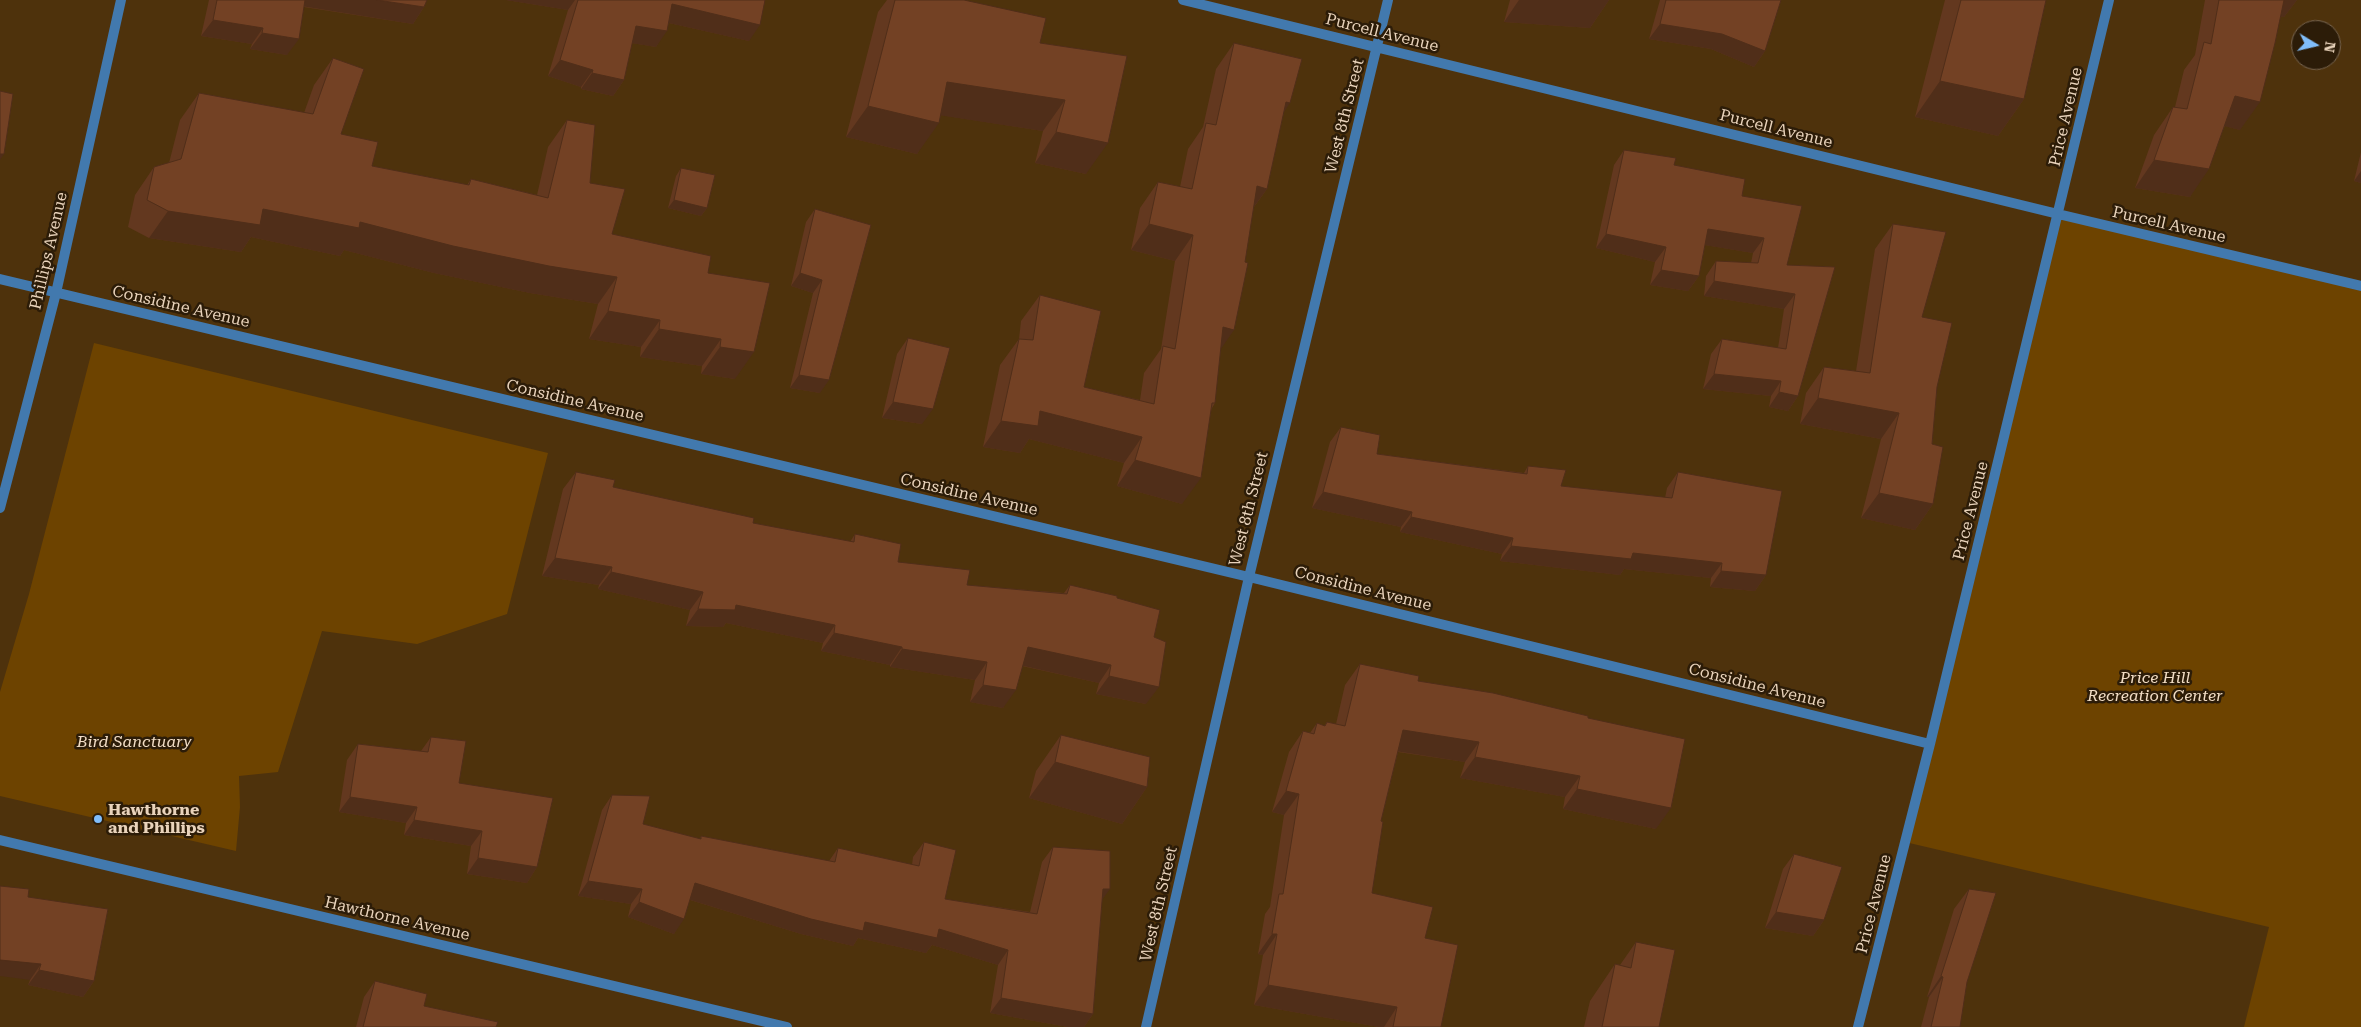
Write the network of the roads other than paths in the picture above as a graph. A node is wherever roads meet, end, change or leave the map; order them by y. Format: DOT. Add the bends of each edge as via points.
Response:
graph roads {
  1 [pos="121,0"];
  2 [pos="1184,0"];
  3 [pos="1388,0"];
  4 [pos="2109,0"];
  5 [pos="1377,47"];
  6 [pos="2058,214"];
  7 [pos="0,279"];
  8 [pos="2361,286"];
  9 [pos="56,293"];
  10 [pos="0,508"];
  11 [pos="1248,577"];
  12 [pos="1930,744"];
  13 [pos="0,840"];
  14 [pos="787,1027"];
  15 [pos="1146,1027"];
  16 [pos="1858,1027"];
  1 -- 9 [label="street, Phillips Avenue"];
  2 -- 5 [label="street, Purcell Avenue"];
  3 -- 5 [label="street, West 8th Street"];
  4 -- 6 [label="street, Price Avenue"];
  5 -- 6 [label="street, Purcell Avenue"];
  5 -- 11 [label="street, West 8th Street"];
  6 -- 8 [label="street, Purcell Avenue"];
  6 -- 12 [label="street, Price Avenue"];
  7 -- 9 [label="street, Considine Avenue"];
  9 -- 10 [label="street, Phillips Avenue"];
  9 -- 11 [label="street, Considine Avenue"];
  11 -- 12 [label="street, Considine Avenue"];
  11 -- 15 [label="street, West 8th Street"];
  12 -- 16 [label="street, Price Avenue"];
  13 -- 14 [label="street, Hawthorne Avenue"];
}
